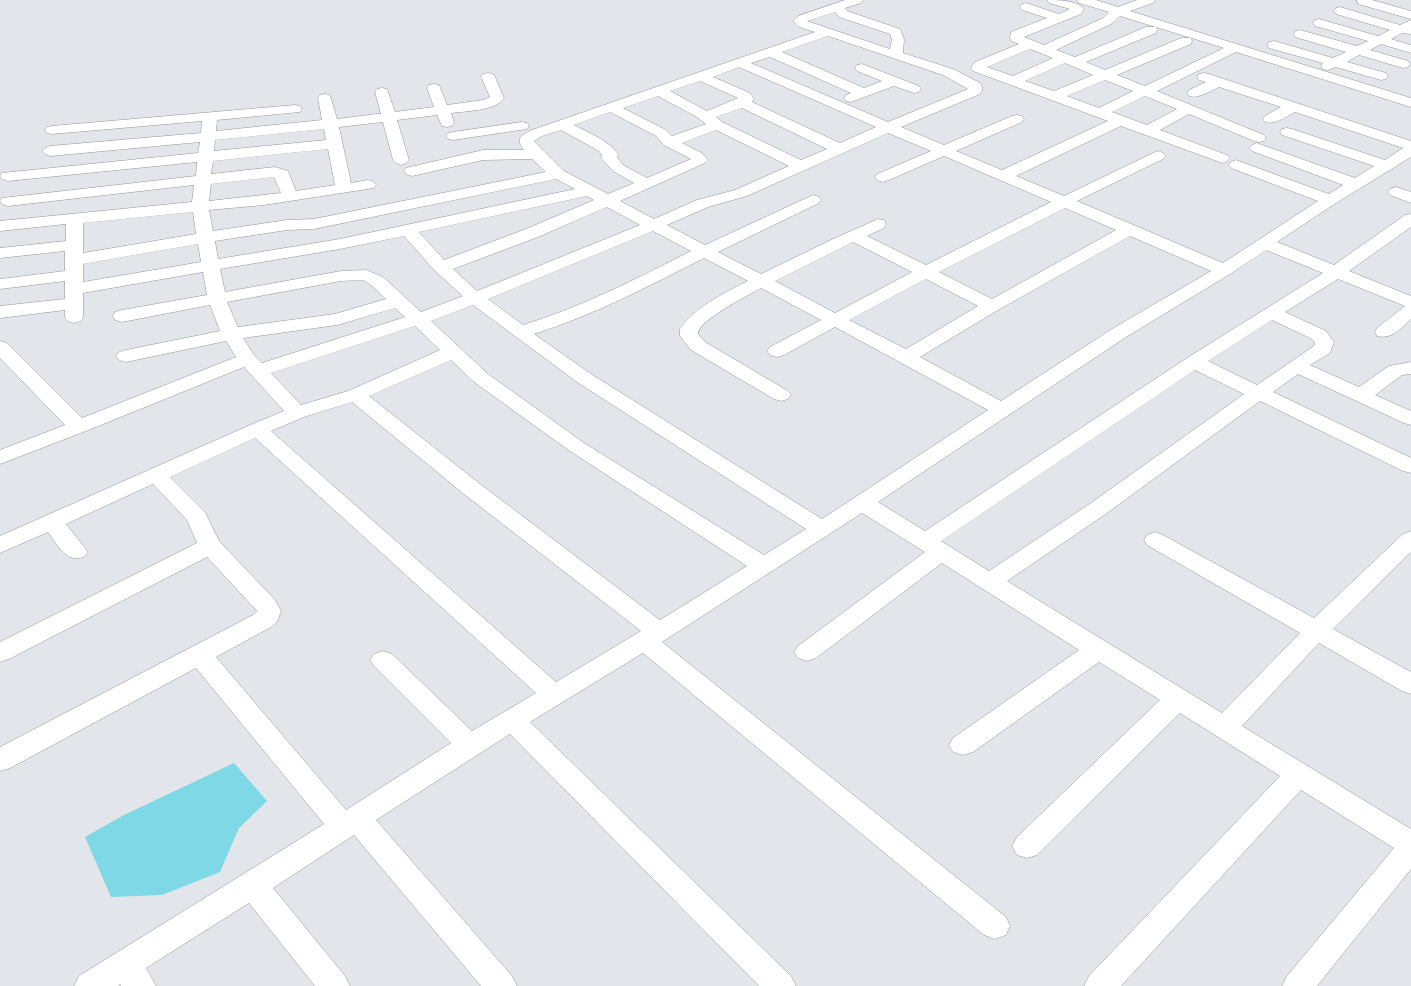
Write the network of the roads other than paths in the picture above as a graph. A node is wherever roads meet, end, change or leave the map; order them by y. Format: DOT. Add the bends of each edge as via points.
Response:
graph roads {
  1 [pos="858,0"];
  2 [pos="1053,0"];
  3 [pos="1083,0"];
  4 [pos="1148,0"];
  5 [pos="1362,2"];
  6 [pos="837,7"];
  7 [pos="1026,7"];
  8 [pos="1118,11"];
  9 [pos="1340,12"];
  10 [pos="1411,15"];
  11 [pos="1059,18"];
  12 [pos="1319,23"];
  13 [pos="1408,28"];
  14 [pos="1151,30"];
  15 [pos="828,32"];
  16 [pos="1300,34"];
  17 [pos="1380,40"];
  18 [pos="1186,41"];
  19 [pos="1030,44"];
  20 [pos="1273,44"];
  21 [pos="1411,48"];
  22 [pos="1044,50"];
  23 [pos="1231,50"];
  24 [pos="1358,51"];
  25 [pos="770,52"];
  26 [pos="901,57"];
  27 [pos="1069,60"];
  28 [pos="740,63"];
  29 [pos="1334,63"];
  30 [pos="1403,64"];
  31 [pos="1314,73"];
  32 [pos="1104,74"];
  33 [pos="700,76"];
  34 [pos="1380,76"];
  35 [pos="488,77"];
  36 [pos="1204,77"];
  37 [pos="894,81"];
  38 [pos="1013,81"];
  39 [pos="1218,82"];
  40 [pos="434,88"];
  41 [pos="914,89"];
  42 [pos="659,90"];
  43 [pos="1143,91"];
  44 [pos="382,92"];
  45 [pos="863,93"];
  46 [pos="1194,93"];
  47 [pos="1054,96"];
  48 [pos="325,98"];
  49 [pos="743,102"];
  50 [pos="1411,103"];
  51 [pos="834,105"];
  52 [pos="611,107"];
  53 [pos="1292,107"];
  54 [pos="294,109"];
  55 [pos="1188,109"];
  56 [pos="442,111"];
  57 [pos="1099,113"];
  58 [pos="210,117"];
  59 [pos="388,118"];
  60 [pos="1017,119"];
  61 [pos="1270,119"];
  62 [pos="711,120"];
  63 [pos="1120,120"];
  64 [pos="331,124"];
  65 [pos="562,124"];
  66 [pos="522,126"];
  67 [pos="886,128"];
  68 [pos="52,130"];
  69 [pos="1241,130"];
  70 [pos="1148,131"];
  71 [pos="1287,132"];
  72 [pos="209,136"];
  73 [pos="453,136"];
  74 [pos="669,142"];
  75 [pos="335,144"];
  76 [pos="1411,146"];
  77 [pos="460,149"];
  78 [pos="840,149"];
  79 [pos="1411,150"];
  80 [pos="50,151"];
  81 [pos="942,151"];
  82 [pos="1202,151"];
  83 [pos="536,154"];
  84 [pos="1158,156"];
  85 [pos="206,157"];
  86 [pos="1222,158"];
  87 [pos="401,160"];
  88 [pos="1236,165"];
  89 [pos="1386,165"];
  90 [pos="801,166"];
  91 [pos="412,171"];
  92 [pos="558,174"];
  93 [pos="8,176"];
  94 [pos="1002,176"];
  95 [pos="883,177"];
  96 [pos="204,179"];
  97 [pos="646,184"];
  98 [pos="1356,184"];
  99 [pos="368,185"];
  100 [pos="344,188"];
  101 [pos="590,191"];
  102 [pos="1396,192"];
  103 [pos="290,196"];
  104 [pos="1411,198"];
  105 [pos="813,200"];
  106 [pos="1330,200"];
  107 [pos="8,201"];
  108 [pos="608,201"];
  109 [pos="1063,201"];
  110 [pos="200,207"];
  111 [pos="75,219"];
  112 [pos="878,224"];
  113 [pos="1408,224"];
  114 [pos="654,225"];
  115 [pos="0,226"];
  116 [pos="1130,229"];
  117 [pos="408,230"];
  118 [pos="854,236"];
  119 [pos="206,237"];
  120 [pos="1264,243"];
  121 [pos="705,251"];
  122 [pos="0,253"];
  123 [pos="212,266"];
  124 [pos="441,267"];
  125 [pos="1224,270"];
  126 [pos="925,271"];
  127 [pos="1336,272"];
  128 [pos="762,281"];
  129 [pos="74,282"];
  130 [pos="0,284"];
  131 [pos="475,298"];
  132 [pos="217,300"];
  133 [pos="399,301"];
  134 [pos="1411,302"];
  135 [pos="992,306"];
  136 [pos="1411,310"];
  137 [pos="0,312"];
  138 [pos="1271,313"];
  139 [pos="122,316"];
  140 [pos="836,319"];
  141 [pos="419,320"];
  142 [pos="520,332"];
  143 [pos="1384,332"];
  144 [pos="232,334"];
  145 [pos="0,347"];
  146 [pos="777,351"];
  147 [pos="453,352"];
  148 [pos="126,356"];
  149 [pos="906,357"];
  150 [pos="1194,362"];
  151 [pos="252,365"];
  152 [pos="1296,366"];
  153 [pos="1411,368"];
  154 [pos="1259,394"];
  155 [pos="355,395"];
  156 [pos="781,395"];
  157 [pos="1360,396"];
  158 [pos="1002,410"];
  159 [pos="297,413"];
  160 [pos="1411,419"];
  161 [pos="79,427"];
  162 [pos="257,429"];
  163 [pos="0,458"];
  164 [pos="1411,466"];
  165 [pos="156,475"];
  166 [pos="863,503"];
  167 [pos="52,522"];
  168 [pos="822,530"];
  169 [pos="4,537"];
  170 [pos="1411,539"];
  171 [pos="1155,540"];
  172 [pos="210,546"];
  173 [pos="932,547"];
  174 [pos="76,552"];
  175 [pos="764,566"];
  176 [pos="989,582"];
  177 [pos="1316,631"];
  178 [pos="652,636"];
  179 [pos="1097,650"];
  180 [pos="807,652"];
  181 [pos="0,653"];
  182 [pos="200,655"];
  183 [pos="383,660"];
  184 [pos="1411,684"];
  185 [pos="554,695"];
  186 [pos="1177,700"];
  187 [pos="513,721"];
  188 [pos="1224,728"];
  189 [pos="470,745"];
  190 [pos="963,745"];
  191 [pos="0,760"];
  192 [pos="1298,774"];
  193 [pos="350,823"];
  194 [pos="1411,844"];
  195 [pos="1027,846"];
  196 [pos="1411,848"];
  197 [pos="253,884"];
  198 [pos="995,926"];
  199 [pos="132,975"];
  200 [pos="90,986"];
  201 [pos="334,986"];
  202 [pos="501,986"];
  203 [pos="780,986"];
  204 [pos="1100,986"];
  205 [pos="1298,986"];
  1 -- 6 [label="street"];
  2 -- 11 [label="street" via="1078,9"];
  3 -- 8 [label="street"];
  4 -- 8 [label="street"];
  5 -- 10 [label="street"];
  6 -- 15 [label="street" via="799,21"];
  6 -- 26 [label="street" via="843,14 895,32"];
  7 -- 11 [label="street"];
  8 -- 22 [label="street" via="1107,22"];
  8 -- 31 [label="street"];
  9 -- 13 [label="street"];
  11 -- 19 [label="street" via="1015,36"];
  12 -- 17 [label="street"];
  13 -- 17 [label="street"];
  14 -- 27 [label="street"];
  15 -- 25 [label="street"];
  15 -- 26 [label="street"];
  16 -- 24 [label="street"];
  17 -- 21 [label="street"];
  17 -- 24 [label="street"];
  18 -- 32 [label="street"];
  19 -- 22 [label="street"];
  19 -- 38 [label="street" via="978,66"];
  20 -- 29 [label="street"];
  22 -- 27 [label="street"];
  23 -- 43 [label="street"];
  24 -- 29 [label="street"];
  24 -- 30 [label="street"];
  25 -- 28 [label="street"];
  25 -- 45 [label="street"];
  26 -- 37 [label="street" via="867,70"];
  26 -- 67 [label="street" via="960,78 976,88 970,94"];
  27 -- 32 [label="street"];
  27 -- 38 [label="street"];
  28 -- 33 [label="street"];
  28 -- 51 [label="street"];
  29 -- 31 [label="street"];
  29 -- 34 [label="street"];
  31 -- 50 [label="street"];
  32 -- 43 [label="street"];
  32 -- 47 [label="street"];
  33 -- 42 [label="street"];
  33 -- 49 [label="street" via="747,97"];
  35 -- 56 [label="street" via="496,100"];
  36 -- 39 [label="street"];
  37 -- 41 [label="street"];
  37 -- 45 [label="street"];
  38 -- 47 [label="street"];
  39 -- 46 [label="street"];
  39 -- 53 [label="street"];
  40 -- 56 [label="street"];
  42 -- 52 [label="street"];
  42 -- 62 [label="street"];
  43 -- 55 [label="street"];
  43 -- 57 [label="street"];
  44 -- 59 [label="street"];
  45 -- 51 [label="street"];
  47 -- 57 [label="street"];
  48 -- 64 [label="street"];
  49 -- 62 [label="street"];
  49 -- 78 [label="street"];
  51 -- 67 [label="street"];
  52 -- 65 [label="street"];
  52 -- 74 [label="street" via="661,133"];
  53 -- 61 [label="street"];
  53 -- 76 [label="street"];
  54 -- 58 [label="street"];
  55 -- 69 [label="street"];
  55 -- 70 [label="street"];
  56 -- 59 [label="street"];
  56 -- 73 [label="street"];
  57 -- 63 [label="street"];
  58 -- 68 [label="street"];
  58 -- 72 [label="street"];
  59 -- 64 [label="street"];
  59 -- 87 [label="street"];
  60 -- 81 [label="street"];
  62 -- 74 [label="street"];
  62 -- 90 [label="street"];
  63 -- 70 [label="street"];
  63 -- 94 [label="street"];
  64 -- 72 [label="street"];
  64 -- 75 [label="street"];
  65 -- 83 [label="street" via="527,139"];
  65 -- 97 [label="street" via="604,148 610,154 610,161 613,164"];
  66 -- 73 [label="street"];
  67 -- 78 [label="street"];
  67 -- 81 [label="street"];
  69 -- 82 [label="street"];
  69 -- 98 [label="street" via="1258,143"];
  70 -- 82 [label="street"];
  71 -- 89 [label="street"];
  72 -- 80 [label="street"];
  72 -- 85 [label="street"];
  73 -- 77 [label="street"];
  74 -- 97 [label="street" via="700,160"];
  75 -- 85 [label="street"];
  75 -- 100 [label="street"];
  78 -- 90 [label="street"];
  79 -- 89 [label="street"];
  81 -- 94 [label="street"];
  81 -- 95 [label="street"];
  82 -- 86 [label="street"];
  83 -- 91 [label="street" via="483,155"];
  83 -- 92 [label="street"];
  84 -- 109 [label="street"];
  85 -- 93 [label="street"];
  85 -- 96 [label="street"];
  88 -- 106 [label="street"];
  89 -- 98 [label="street"];
  90 -- 114 [label="street" via="741,193 703,203"];
  92 -- 101 [label="street"];
  92 -- 119 [label="street" via="314,224 287,225"];
  94 -- 109 [label="street"];
  96 -- 103 [label="street" via="280,173"];
  96 -- 107 [label="street"];
  96 -- 110 [label="street"];
  97 -- 108 [label="street"];
  98 -- 106 [label="street"];
  99 -- 100 [label="street"];
  100 -- 103 [label="street"];
  101 -- 108 [label="street"];
  101 -- 117 [label="street"];
  102 -- 104 [label="street"];
  103 -- 110 [label="street"];
  105 -- 121 [label="street"];
  106 -- 120 [label="street"];
  108 -- 114 [label="street"];
  108 -- 124 [label="street"];
  109 -- 116 [label="street"];
  109 -- 126 [label="street"];
  110 -- 111 [label="street"];
  110 -- 119 [label="street"];
  111 -- 115 [label="street"];
  111 -- 129 [label="street"];
  112 -- 118 [label="street"];
  113 -- 127 [label="street"];
  114 -- 121 [label="street"];
  114 -- 131 [label="street"];
  116 -- 125 [label="street"];
  116 -- 135 [label="street"];
  117 -- 123 [label="street"];
  117 -- 124 [label="street"];
  118 -- 126 [label="street"];
  118 -- 128 [label="street"];
  119 -- 123 [label="street"];
  119 -- 129 [label="street"];
  120 -- 125 [label="street"];
  120 -- 127 [label="street"];
  121 -- 128 [label="street"];
  121 -- 142 [label="street" via="616,296"];
  122 -- 129 [label="street"];
  123 -- 129 [label="street"];
  123 -- 132 [label="street"];
  124 -- 131 [label="street"];
  125 -- 158 [label="street" via="1119,333"];
  126 -- 135 [label="street"];
  126 -- 140 [label="street"];
  127 -- 134 [label="street"];
  127 -- 138 [label="street"];
  128 -- 140 [label="street"];
  128 -- 156 [label="street" via="698,319 688,334 698,346"];
  129 -- 130 [label="street"];
  129 -- 137 [label="street"];
  131 -- 141 [label="street"];
  131 -- 142 [label="street"];
  132 -- 133 [label="street" via="360,274 377,281"];
  132 -- 139 [label="street"];
  132 -- 144 [label="street"];
  133 -- 141 [label="street"];
  133 -- 144 [label="street" via="337,319"];
  135 -- 149 [label="street"];
  136 -- 143 [label="street"];
  138 -- 150 [label="street"];
  138 -- 152 [label="street" via="1319,335 1325,342 1323,349"];
  140 -- 146 [label="street"];
  140 -- 149 [label="street"];
  141 -- 147 [label="street"];
  141 -- 151 [label="street"];
  142 -- 168 [label="street" via="584,378"];
  144 -- 148 [label="street"];
  144 -- 151 [label="street"];
  145 -- 161 [label="street"];
  147 -- 155 [label="street"];
  147 -- 175 [label="street" via="481,378 577,447"];
  149 -- 158 [label="street"];
  150 -- 154 [label="street"];
  150 -- 173 [label="street"];
  151 -- 159 [label="street"];
  151 -- 161 [label="street"];
  152 -- 154 [label="street"];
  152 -- 157 [label="street"];
  153 -- 157 [label="street" via="1396,370"];
  154 -- 164 [label="street"];
  154 -- 176 [label="street" via="1099,508"];
  155 -- 159 [label="street"];
  155 -- 178 [label="street"];
  157 -- 160 [label="street"];
  158 -- 166 [label="street"];
  159 -- 162 [label="street"];
  161 -- 163 [label="street"];
  162 -- 165 [label="street"];
  162 -- 185 [label="street"];
  165 -- 167 [label="street"];
  165 -- 172 [label="street" via="197,517"];
  166 -- 168 [label="street"];
  166 -- 173 [label="street"];
  167 -- 169 [label="street"];
  167 -- 174 [label="street"];
  168 -- 175 [label="street"];
  170 -- 177 [label="street"];
  171 -- 177 [label="street"];
  172 -- 181 [label="street"];
  172 -- 182 [label="street" via="266,606 268,616"];
  173 -- 176 [label="street"];
  173 -- 180 [label="street"];
  175 -- 178 [label="street"];
  176 -- 179 [label="street"];
  177 -- 184 [label="street"];
  177 -- 188 [label="street"];
  178 -- 185 [label="street"];
  178 -- 198 [label="street"];
  179 -- 186 [label="street"];
  179 -- 190 [label="street"];
  182 -- 191 [label="street"];
  182 -- 193 [label="street"];
  183 -- 189 [label="street"];
  185 -- 187 [label="street"];
  186 -- 188 [label="street"];
  186 -- 195 [label="street"];
  187 -- 189 [label="street"];
  187 -- 203 [label="street"];
  188 -- 192 [label="street"];
  189 -- 193 [label="street"];
  192 -- 194 [label="street"];
  192 -- 204 [label="street"];
  193 -- 197 [label="street"];
  193 -- 202 [label="street"];
  196 -- 205 [label="street"];
  197 -- 199 [label="street"];
  197 -- 201 [label="street"];
  199 -- 200 [label="street"];
}
